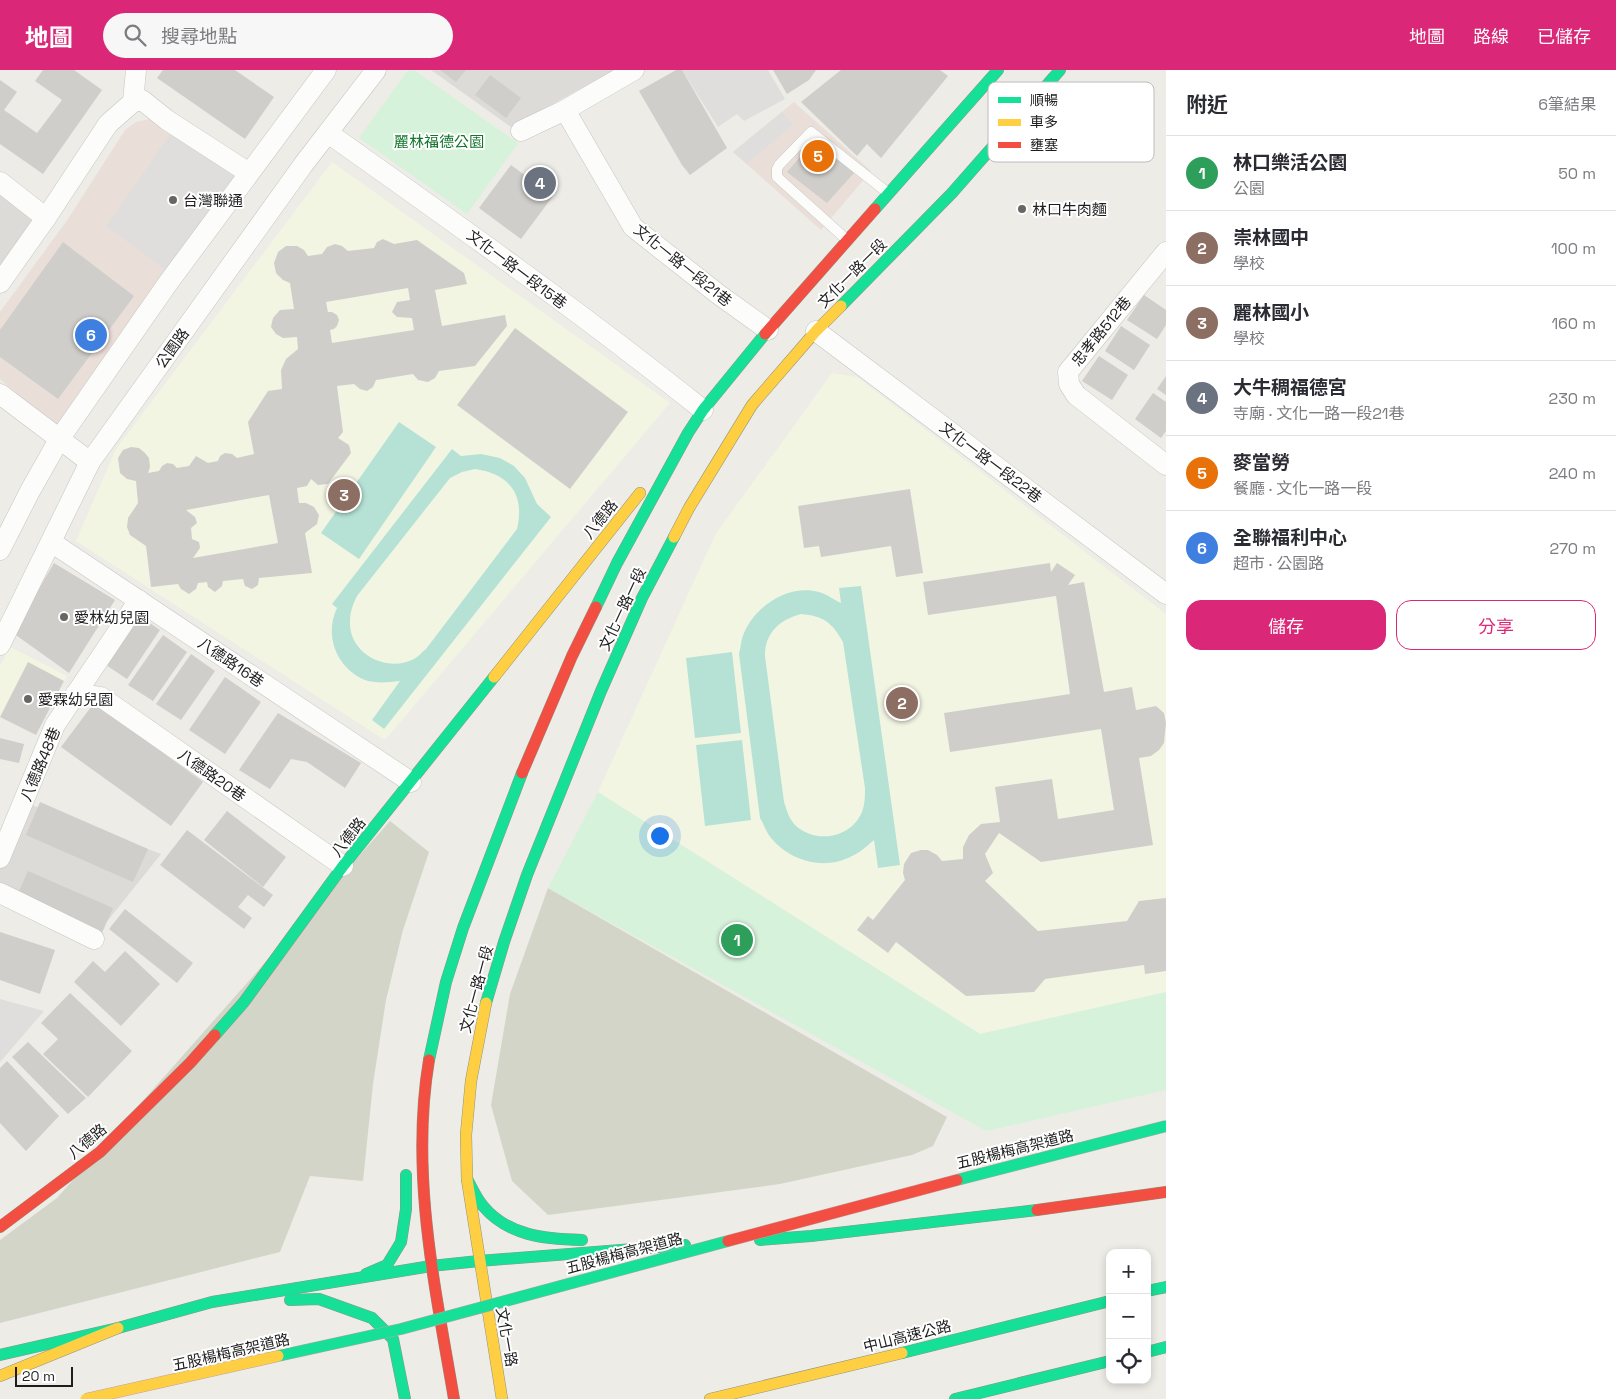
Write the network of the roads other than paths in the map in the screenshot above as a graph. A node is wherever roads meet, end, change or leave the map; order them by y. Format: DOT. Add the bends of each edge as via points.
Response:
graph roads {
  1 [pos="136,70"];
  2 [pos="326,70"];
  3 [pos="376,70"];
  4 [pos="634,70"];
  5 [pos="998,70"];
  6 [pos="1060,70"];
  7 [pos="1049,82"];
  8 [pos="133,102"];
  9 [pos="565,110"];
  10 [pos="521,131"];
  11 [pos="328,133"];
  12 [pos="988,152"];
  13 [pos="249,173"];
  14 [pos="0,182"];
  15 [pos="888,194"];
  16 [pos="46,218"];
  17 [pos="848,240"];
  18 [pos="1166,252"];
  19 [pos="0,283"];
  20 [pos="768,330"];
  21 [pos="816,331"];
  22 [pos="0,394"];
  23 [pos="703,410"];
  24 [pos="688,433"];
  25 [pos="60,438"];
  26 [pos="90,462"];
  27 [pos="1166,465"];
  28 [pos="51,542"];
  29 [pos="0,550"];
  30 [pos="1166,594"];
  31 [pos="139,600"];
  32 [pos="0,645"];
  33 [pos="76,693"];
  34 [pos="410,782"];
  35 [pos="0,858"];
  36 [pos="344,866"];
  37 [pos="0,892"];
  38 [pos="94,939"];
  39 [pos="433,1037"];
  40 [pos="411,1110"];
  41 [pos="1166,1126"];
  42 [pos="406,1167"];
  43 [pos="467,1180"];
  44 [pos="1166,1192"];
  45 [pos="0,1227"];
  46 [pos="713,1234"];
  47 [pos="693,1235"];
  48 [pos="811,1236"];
  49 [pos="617,1238"];
  50 [pos="590,1240"];
  51 [pos="479,1261"];
  52 [pos="430,1266"];
  53 [pos="359,1278"];
  54 [pos="482,1280"];
  55 [pos="1166,1286"];
  56 [pos="1151,1290"];
  57 [pos="212,1302"];
  58 [pos="1106,1302"];
  59 [pos="118,1328"];
  60 [pos="1166,1347"];
  61 [pos="1151,1351"];
  62 [pos="0,1355"];
  63 [pos="1106,1362"];
  64 [pos="0,1376"];
  65 [pos="86,1399"];
  66 [pos="405,1399"];
  67 [pos="454,1399"];
  68 [pos="502,1399"];
  69 [pos="710,1399"];
  70 [pos="955,1399"];
  1 -- 8 [label="street"];
  2 -- 13 [label="street"];
  3 -- 11 [label="street, 公園路"];
  4 -- 9 [label="street"];
  5 -- 15 [label="main road, 文化一路一段"];
  6 -- 7 [label="main road, 文化一路一段"];
  8 -- 13 [label="street" via="142,100"];
  8 -- 16 [label="street" via="108,124"];
  9 -- 10 [label="street"];
  9 -- 20 [label="street, 文化一路一段21巷" via="633,227"];
  11 -- 23 [label="street, 文化一路一段15巷" via="465,231"];
  11 -- 26 [label="street, 公園路"];
  12 -- 21 [label="main road, 文化一路一段"];
  13 -- 25 [label="street"];
  14 -- 16 [label="street"];
  15 -- 17 [label="main road, 文化一路一段"];
  15 -- 17 [label="lane" via="811,132 779,165 777,178"];
  16 -- 19 [label="street"];
  17 -- 20 [label="main road, 文化一路一段"];
  18 -- 27 [label="street, 忠孝路512巷" via="1068,372 1069,384 1076,395"];
  20 -- 23 [label="main road, 文化一路一段"];
  21 -- 30 [label="street, 文化一路一段22巷"];
  21 -- 43 [label="main road, 文化一路一段" via="752,405 689,508 642,598 562,784 527,875 483,1014 471,1081 466,1135"];
  22 -- 25 [label="street"];
  23 -- 24 [label="main road, 文化一路一段"];
  24 -- 34 [label="main road, 八德路"];
  24 -- 39 [label="main road, 文化一路一段" via="617,563 572,656 517,785 463,928"];
  25 -- 26 [label="street"];
  25 -- 29 [label="street"];
  26 -- 28 [label="street, 公園路"];
  28 -- 31 [label="street, 八德路16巷"];
  28 -- 32 [label="street, 公園路"];
  31 -- 33 [label="street, 八德路48巷"];
  31 -- 34 [label="street, 八德路16巷"];
  33 -- 35 [label="street, 八德路48巷" via="55,725"];
  33 -- 36 [label="street, 八德路20巷" via="101,697"];
  34 -- 36 [label="main road, 八德路"];
  36 -- 45 [label="main road, 八德路" via="244,1002 190,1063 100,1152"];
  37 -- 38 [label="street"];
  39 -- 40 [label="main road"];
  39 -- 52 [label="main road, 文化一路一段" via="426,1090 423,1165"];
  41 -- 65 [label="main road, 五股楊梅高架道路, bridge" via="401,1329"];
  42 -- 53 [label="main road" via="406,1209 401,1242 387,1265"];
  43 -- 50 [label="main road" via="486,1209 504,1226 529,1236"];
  43 -- 51 [label="main road, 文化一路一段"];
  44 -- 48 [label="main road"];
  46 -- 48 [label="main road" via="762,1232"];
  47 -- 49 [label="main road"];
  48 -- 51 [label="main road"];
  51 -- 52 [label="main road"];
  51 -- 54 [label="main road, 文化一路一段"];
  52 -- 53 [label="main road"];
  52 -- 67 [label="main road, 文化一路一段"];
  53 -- 57 [label="main road"];
  54 -- 68 [label="main road, 文化一路"];
  55 -- 56 [label="main road"];
  57 -- 59 [label="main road"];
  57 -- 66 [label="main road" via="319,1299 372,1318 393,1339"];
  58 -- 69 [label="main road, 中山高速公路"];
  59 -- 62 [label="main road"];
  59 -- 64 [label="main road"];
  60 -- 61 [label="main road"];
  63 -- 70 [label="main road"];
}
